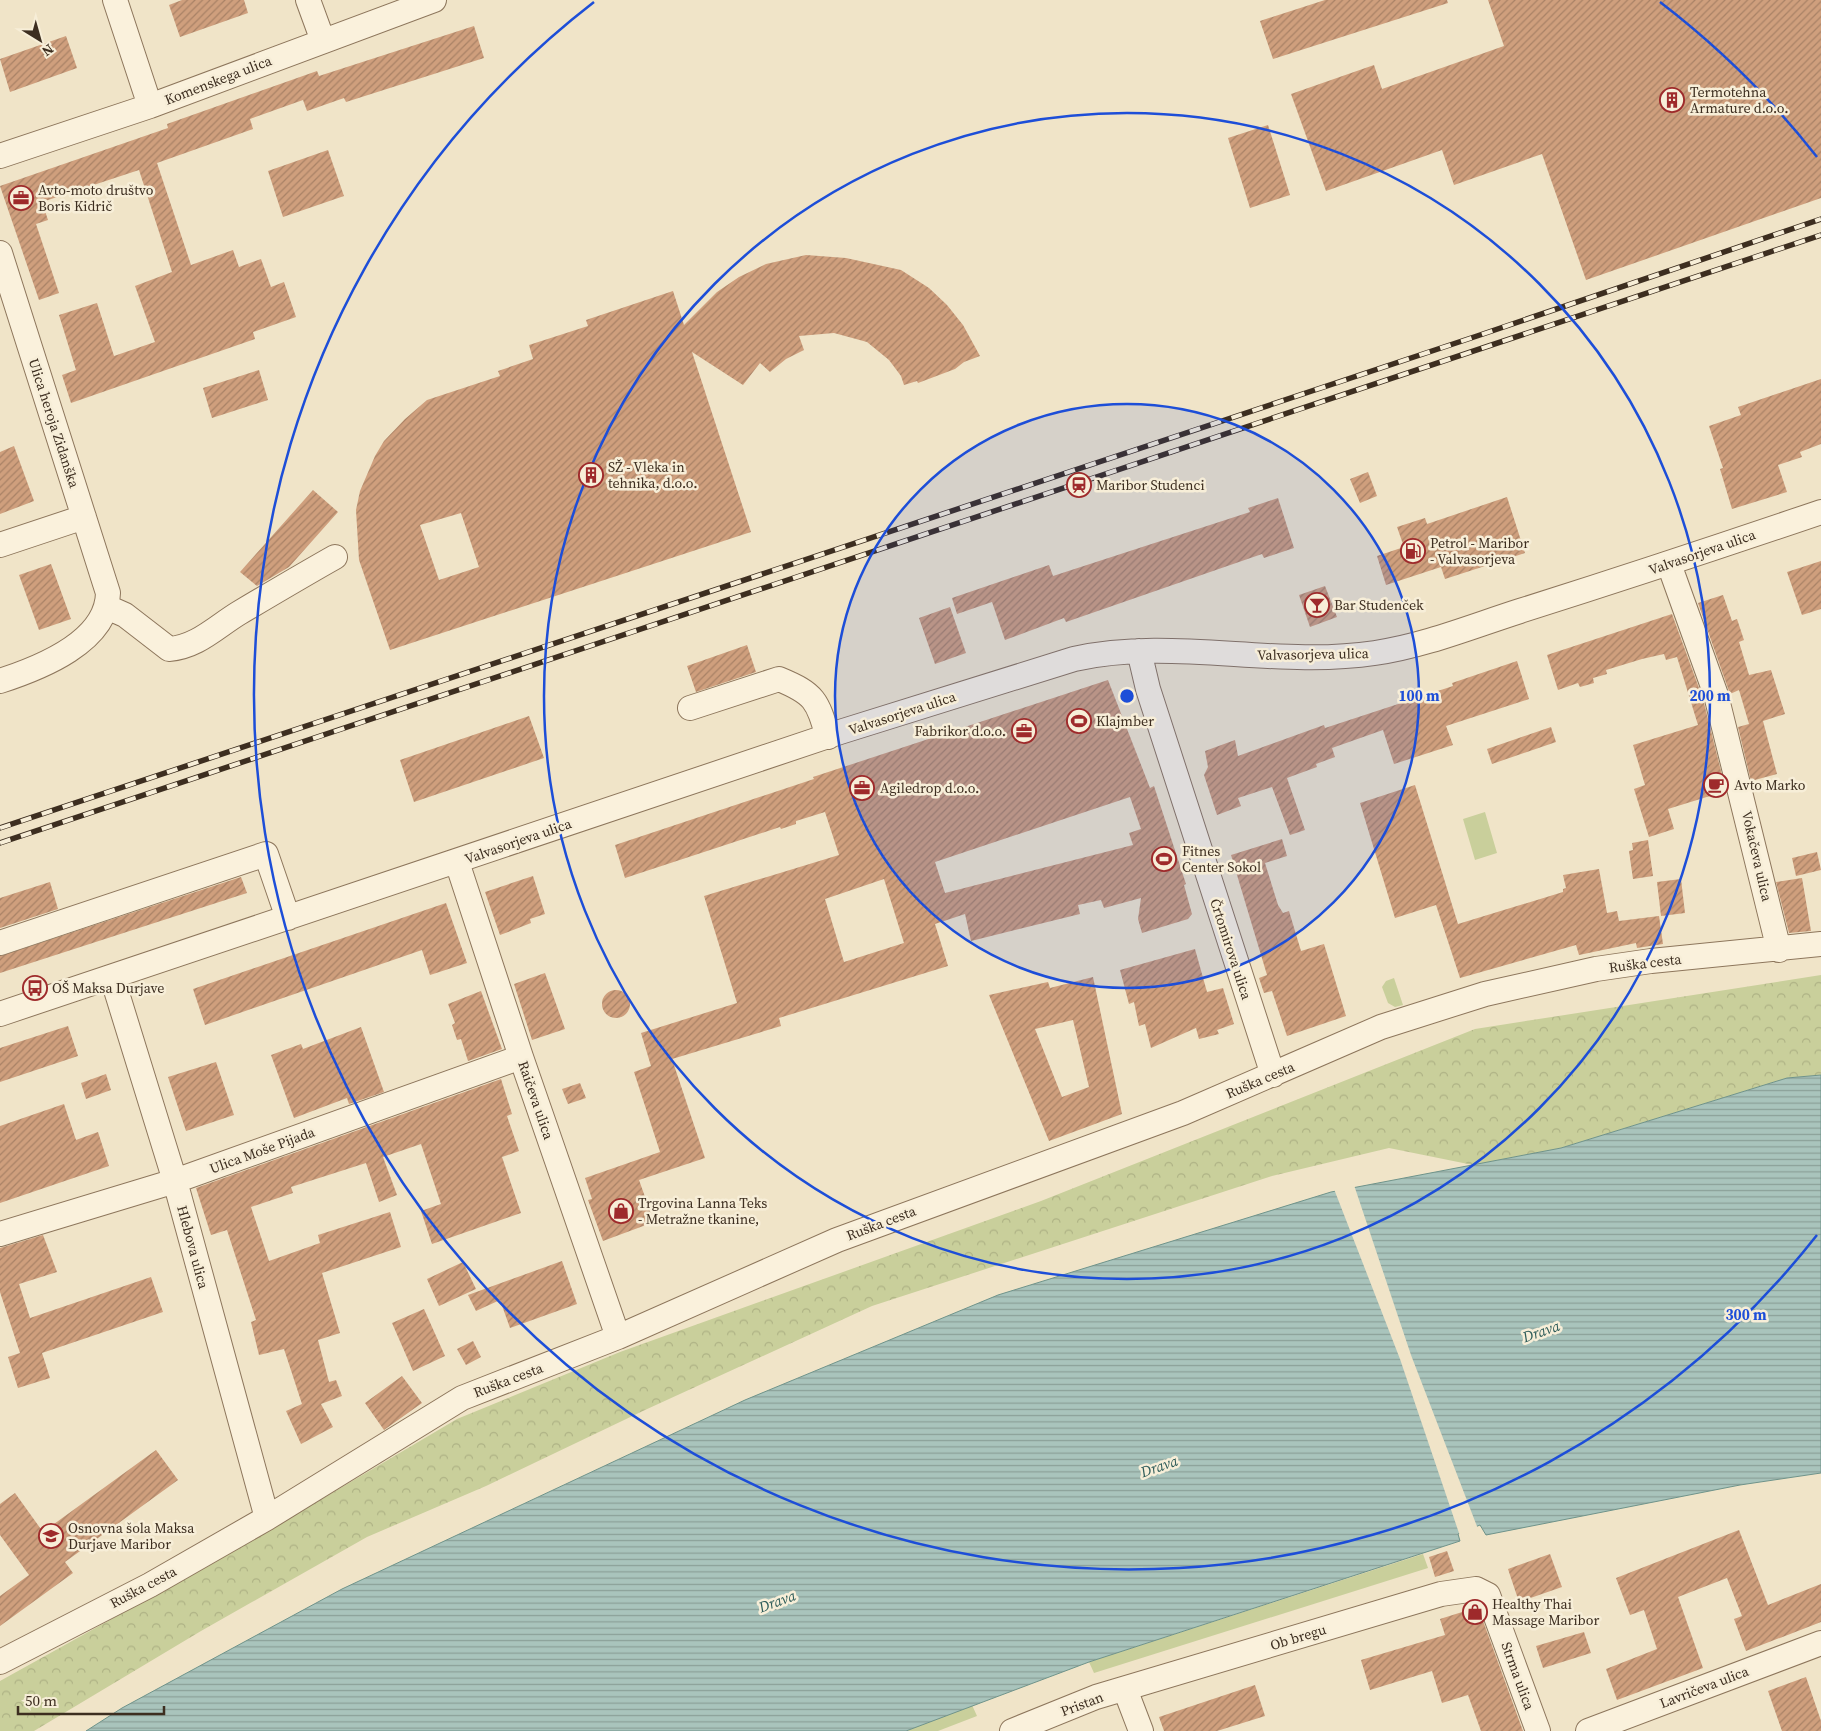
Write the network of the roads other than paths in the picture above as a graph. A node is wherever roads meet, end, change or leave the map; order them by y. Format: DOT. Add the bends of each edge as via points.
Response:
graph roads {
  1 [pos="115,0"];
  2 [pos="308,0"];
  3 [pos="434,0"];
  4 [pos="322,41"];
  5 [pos="150,106"];
  6 [pos="0,156"];
  7 [pos="0,253"];
  8 [pos="1821,512"];
  9 [pos="84,517"];
  10 [pos="0,545"];
  11 [pos="335,557"];
  12 [pos="1669,564"];
  13 [pos="108,600"];
  14 [pos="1139,650"];
  15 [pos="0,681"];
  16 [pos="690,708"];
  17 [pos="828,737"];
  18 [pos="457,862"];
  19 [pos="288,918"];
  20 [pos="0,943"];
  21 [pos="1821,944"];
  22 [pos="1779,950"];
  23 [pos="112,977"];
  24 [pos="0,1014"];
  25 [pos="521,1057"];
  26 [pos="1273,1075"];
  27 [pos="175,1181"];
  28 [pos="0,1234"];
  29 [pos="618,1337"];
  30 [pos="267,1518"];
  31 [pos="1498,1622"];
  32 [pos="1821,1642"];
  33 [pos="0,1662"];
  34 [pos="1124,1689"];
  35 [pos="1012,1731"];
  36 [pos="1141,1731"];
  37 [pos="1538,1731"];
  38 [pos="1588,1731"];
  1 -- 5 [label="street"];
  2 -- 4 [label="street"];
  3 -- 4 [label="street, Komenskega ulica"];
  4 -- 5 [label="street, Komenskega ulica"];
  5 -- 6 [label="street, Komenskega ulica"];
  7 -- 9 [label="street, Ulica heroja Zidanška"];
  8 -- 12 [label="street, Valvasorjeva ulica"];
  9 -- 10 [label="street"];
  9 -- 13 [label="street, Ulica heroja Zidanška"];
  11 -- 13 [label="street" via="226,621 194,644 181,648 169,649"];
  12 -- 14 [label="street, Valvasorjeva ulica" via="1415,644 1375,653 1290,657"];
  12 -- 22 [label="street, Vokačeva ulica" via="1716,695"];
  13 -- 15 [label="street" via="92,631 78,643 23,673"];
  14 -- 17 [label="street, Valvasorjeva ulica" via="1074,659"];
  14 -- 26 [label="street, Črtomirova ulica" via="1148,689"];
  16 -- 17 [label="street" via="779,679 811,696 820,710"];
  17 -- 18 [label="street, Valvasorjeva ulica"];
  18 -- 19 [label="street, Valvasorjeva ulica"];
  18 -- 25 [label="street, Raičeva ulica"];
  19 -- 20 [label="street" via="266,854"];
  19 -- 23 [label="street, Valvasorjeva ulica"];
  21 -- 22 [label="street, Ruška cesta"];
  22 -- 26 [label="street, Ruška cesta" via="1596,969 1486,994 1381,1027"];
  23 -- 24 [label="street, Valvasorjeva ulica"];
  23 -- 27 [label="street, Hlebova ulica"];
  25 -- 27 [label="street, Ulica Moše Pijada"];
  25 -- 29 [label="street, Raičeva ulica"];
  26 -- 29 [label="street, Ruška cesta" via="1181,1114 837,1240"];
  27 -- 28 [label="street, Ulica Moše Pijada"];
  27 -- 30 [label="street, Hlebova ulica"];
  29 -- 30 [label="street, Ruška cesta" via="462,1398"];
  30 -- 33 [label="street, Ruška cesta" via="150,1584"];
  31 -- 34 [label="street, Ob bregu" via="1488,1595 1467,1589"];
  31 -- 37 [label="street, Strma ulica"];
  32 -- 38 [label="street, Lavričeva ulica"];
  34 -- 35 [label="street, Pristan"];
  34 -- 36 [label="street"];
}
